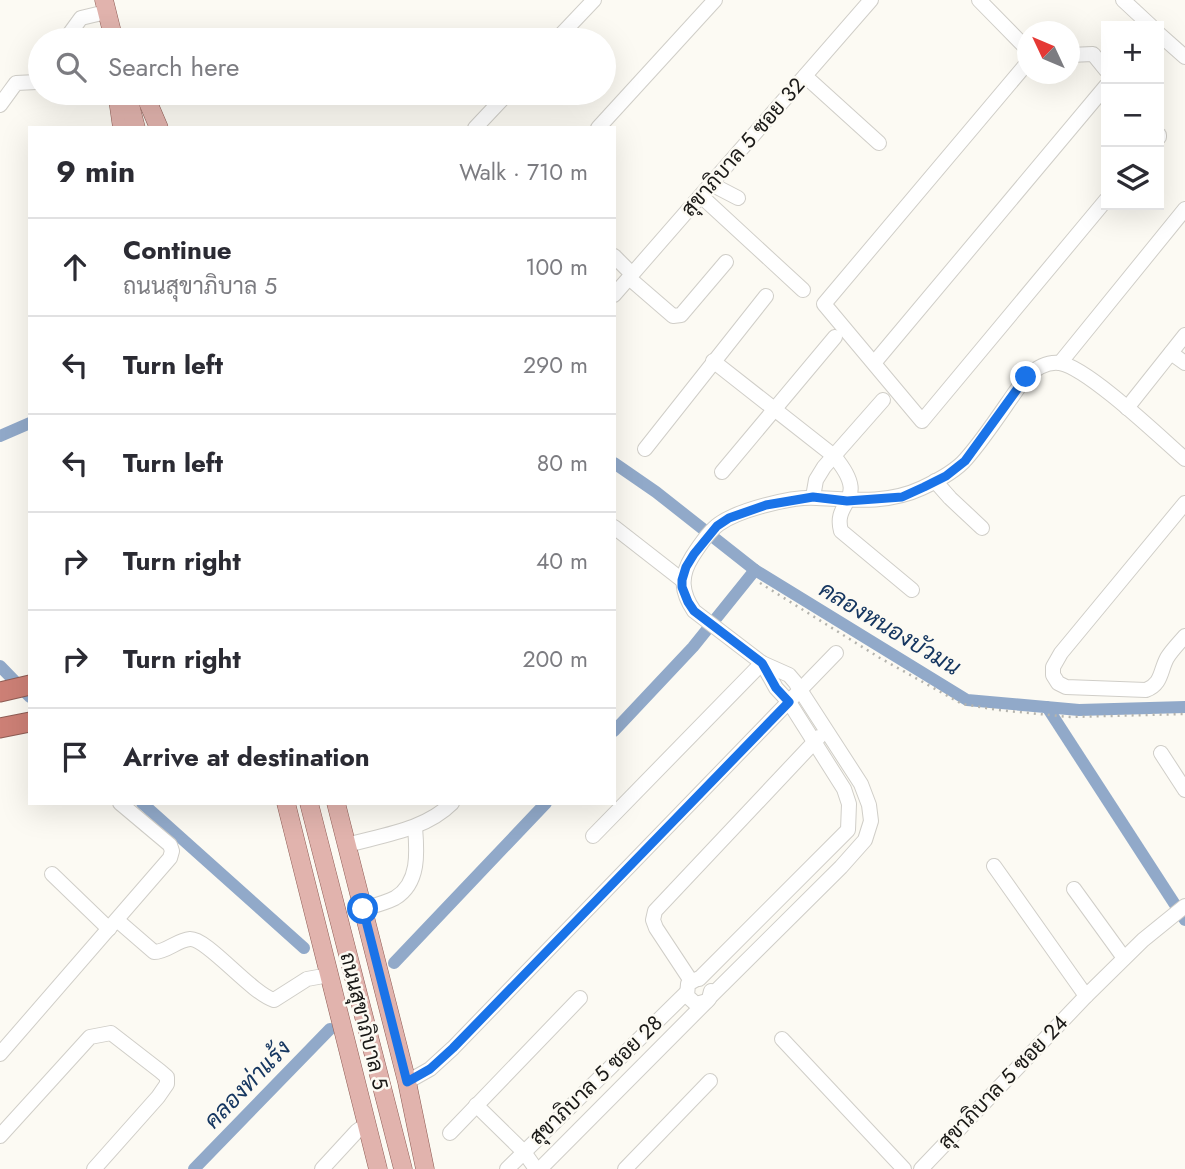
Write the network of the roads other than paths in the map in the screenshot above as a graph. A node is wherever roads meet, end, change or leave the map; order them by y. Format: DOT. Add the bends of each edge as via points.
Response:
graph roads {
  1 [pos="594,0"];
  2 [pos="714,0"];
  3 [pos="871,0"];
  4 [pos="979,0"];
  5 [pos="1124,0"];
  6 [pos="105,6"];
  7 [pos="1146,21"];
  8 [pos="74,28"];
  9 [pos="110,28"];
  10 [pos="115,28"];
  11 [pos="567,28"];
  12 [pos="1164,38"];
  13 [pos="1017,40"];
  14 [pos="1080,55"];
  15 [pos="1185,57"];
  16 [pos="1101,64"];
  17 [pos="1017,74"];
  18 [pos="806,76"];
  19 [pos="28,82"];
  20 [pos="1101,92"];
  21 [pos="119,105"];
  22 [pos="130,105"];
  23 [pos="149,105"];
  24 [pos="497,105"];
  25 [pos="0,106"];
  26 [pos="122,126"];
  27 [pos="135,126"];
  28 [pos="158,126"];
  29 [pos="477,126"];
  30 [pos="600,126"];
  31 [pos="880,143"];
  32 [pos="711,184"];
  33 [pos="701,196"];
  34 [pos="738,198"];
  35 [pos="1101,206"];
  36 [pos="1185,209"];
  37 [pos="616,258"];
  38 [pos="726,262"];
  39 [pos="631,276"];
  40 [pos="803,290"];
  41 [pos="616,293"];
  42 [pos="766,296"];
  43 [pos="1185,335"];
  44 [pos="835,337"];
  45 [pos="1171,353"];
  46 [pos="713,361"];
  47 [pos="874,363"];
  48 [pos="1060,363"];
  49 [pos="1185,363"];
  50 [pos="883,400"];
  51 [pos="1127,408"];
  52 [pos="774,409"];
  53 [pos="645,449"];
  54 [pos="834,456"];
  55 [pos="1185,459"];
  56 [pos="722,472"];
  57 [pos="935,481"];
  58 [pos="813,497"];
  59 [pos="847,501"];
  60 [pos="1185,503"];
  61 [pos="982,528"];
  62 [pos="616,529"];
  63 [pos="682,580"];
  64 [pos="912,590"];
  65 [pos="1185,636"];
  66 [pos="836,653"];
  67 [pos="762,663"];
  68 [pos="789,675"];
  69 [pos="28,685"];
  70 [pos="776,688"];
  71 [pos="801,691"];
  72 [pos="0,692"];
  73 [pos="789,702"];
  74 [pos="28,722"];
  75 [pos="0,728"];
  76 [pos="827,730"];
  77 [pos="814,741"];
  78 [pos="1161,752"];
  79 [pos="1185,790"];
  80 [pos="122,805"];
  81 [pos="286,805"];
  82 [pos="310,805"];
  83 [pos="337,805"];
  84 [pos="450,805"];
  85 [pos="415,827"];
  86 [pos="593,836"];
  87 [pos="347,845"];
  88 [pos="825,854"];
  89 [pos="995,866"];
  90 [pos="841,867"];
  91 [pos="52,874"];
  92 [pos="1074,889"];
  93 [pos="1185,906"];
  94 [pos="363,909"];
  95 [pos="113,924"];
  96 [pos="1124,958"];
  97 [pos="329,975"];
  98 [pos="692,984"];
  99 [pos="1086,996"];
  100 [pos="580,998"];
  101 [pos="708,999"];
  102 [pos="782,1039"];
  103 [pos="0,1054"];
  104 [pos="710,1081"];
  105 [pos="407,1082"];
  106 [pos="476,1105"];
  107 [pos="366,1124"];
  108 [pos="450,1133"];
  109 [pos="0,1136"];
  110 [pos="524,1152"];
  111 [pos="94,1169"];
  112 [pos="322,1169"];
  113 [pos="377,1169"];
  114 [pos="403,1169"];
  115 [pos="425,1169"];
  116 [pos="508,1169"];
  117 [pos="538,1169"];
  118 [pos="625,1169"];
  119 [pos="904,1169"];
  120 [pos="920,1169"];
  1 -- 11 [label="street"];
  2 -- 30 [label="street"];
  3 -- 18 [label="street, สุขาภิบาล 5 ซอย 32"];
  4 -- 13 [label="street"];
  5 -- 7 [label="street"];
  6 -- 8 [label="street" via="81,18"];
  6 -- 9 [label="main road"];
  6 -- 10 [label="main road"];
  12 -- 15 [label="street"];
  14 -- 16 [label="street" via="1093,54"];
  17 -- 47 [label="street" via="824,304"];
  18 -- 31 [label="street"];
  18 -- 32 [label="street, สุขาภิบาล 5 ซอย 32"];
  19 -- 25 [label="street" via="16,83"];
  20 -- 47 [label="street"];
  21 -- 26 [label="main road"];
  22 -- 27 [label="main road"];
  23 -- 28 [label="main road"];
  24 -- 29 [label="street"];
  32 -- 33 [label="street, สุขาภิบาล 5 ซอย 32"];
  32 -- 34 [label="street"];
  33 -- 39 [label="street, สุขาภิบาล 5 ซอย 32"];
  33 -- 40 [label="street"];
  35 -- 47 [label="street" via="922,421"];
  36 -- 48 [label="street"];
  37 -- 39 [label="street"];
  38 -- 39 [label="street" via="677,317"];
  39 -- 41 [label="street, สุขาภิบาล 5 ซอย 32"];
  42 -- 46 [label="street"];
  43 -- 45 [label="street"];
  44 -- 52 [label="street"];
  45 -- 49 [label="street"];
  45 -- 51 [label="street"];
  46 -- 52 [label="street"];
  46 -- 53 [label="street"];
  48 -- 51 [label="street" via="1071,366"];
  48 -- 57 [label="street" via="1040,367 1026,377 965,461"];
  50 -- 54 [label="street"];
  51 -- 55 [label="street"];
  52 -- 54 [label="street"];
  52 -- 56 [label="street"];
  54 -- 58 [label="street" via="816,480"];
  54 -- 59 [label="street" via="852,484"];
  57 -- 59 [label="street" via="902,497"];
  57 -- 61 [label="street"];
  58 -- 59 [label="street"];
  58 -- 63 [label="street" via="766,505 729,518 694,554"];
  59 -- 64 [label="street" via="839,522 844,536"];
  60 -- 65 [label="street" via="1061,653 1053,675 1066,687 1146,690 1159,681 1166,660"];
  62 -- 63 [label="street"];
  63 -- 67 [label="street" via="688,602"];
  66 -- 71 [label="street"];
  67 -- 68 [label="street"];
  67 -- 70 [label="street, สุขาภิบาล 5 ซอย 28"];
  67 -- 86 [label="street"];
  68 -- 70 [label="street"];
  68 -- 71 [label="street, สุขาภิบาล 5 ซอย 28"];
  69 -- 72 [label="highway"];
  70 -- 73 [label="street, สุขาภิบาล 5 ซอย 28"];
  71 -- 73 [label="street"];
  71 -- 76 [label="street, สุขาภิบาล 5 ซอย 28"];
  73 -- 77 [label="street, สุขาภิบาล 5 ซอย 28"];
  73 -- 105 [label="street" via="453,1048"];
  74 -- 75 [label="highway"];
  76 -- 77 [label="street"];
  76 -- 90 [label="street, สุขาภิบาล 5 ซอย 28" via="861,784 871,821 865,840"];
  77 -- 88 [label="street, สุขาภิบาล 5 ซอย 28" via="849,804 848,830"];
  77 -- 98 [label="street" via="655,911 656,928"];
  78 -- 79 [label="street"];
  80 -- 95 [label="street" via="172,851"];
  81 -- 97 [label="main road, ถนนสุขาภิบาล 5"];
  82 -- 114 [label="main road, ถนนสุขาภิบาล 5"];
  83 -- 87 [label="main road, ถนนสุขาภิบาล 5"];
  84 -- 85 [label="street"];
  85 -- 87 [label="street"];
  85 -- 94 [label="street" via="417,854 406,888"];
  87 -- 94 [label="main road, ถนนสุขาภิบาล 5"];
  88 -- 90 [label="street"];
  88 -- 98 [label="street, สุขาภิบาล 5 ซอย 28"];
  89 -- 99 [label="street"];
  90 -- 101 [label="street, สุขาภิบาล 5 ซอย 28"];
  91 -- 95 [label="street"];
  92 -- 96 [label="street"];
  93 -- 96 [label="street, สุขาภิบาล 5 ซอย 24"];
  94 -- 105 [label="main road, ถนนสุขาภิบาล 5"];
  95 -- 97 [label="street" via="154,952 185,940 199,941 274,1000 307,979"];
  95 -- 103 [label="street"];
  96 -- 99 [label="street, สุขาภิบาล 5 ซอย 24"];
  97 -- 107 [label="main road, ถนนสุขาภิบาล 5"];
  98 -- 101 [label="street" via="710,985"];
  98 -- 101 [label="street" via="692,1002"];
  98 -- 110 [label="street, สุขาภิบาล 5 ซอย 28"];
  99 -- 120 [label="street, สุขาภิบาล 5 ซอย 24"];
  100 -- 106 [label="street"];
  101 -- 117 [label="street, สุขาภิบาล 5 ซอย 28"];
  102 -- 119 [label="street"];
  104 -- 118 [label="street"];
  105 -- 115 [label="main road, ถนนสุขาภิบาล 5"];
  106 -- 108 [label="street"];
  106 -- 110 [label="street"];
  107 -- 112 [label="street"];
  107 -- 113 [label="main road, ถนนสุขาภิบาล 5"];
  109 -- 111 [label="street" via="90,1037 111,1033 160,1070 167,1084"];
  110 -- 116 [label="street, สุขาภิบาล 5 ซอย 28"];
  110 -- 117 [label="street"];
}
